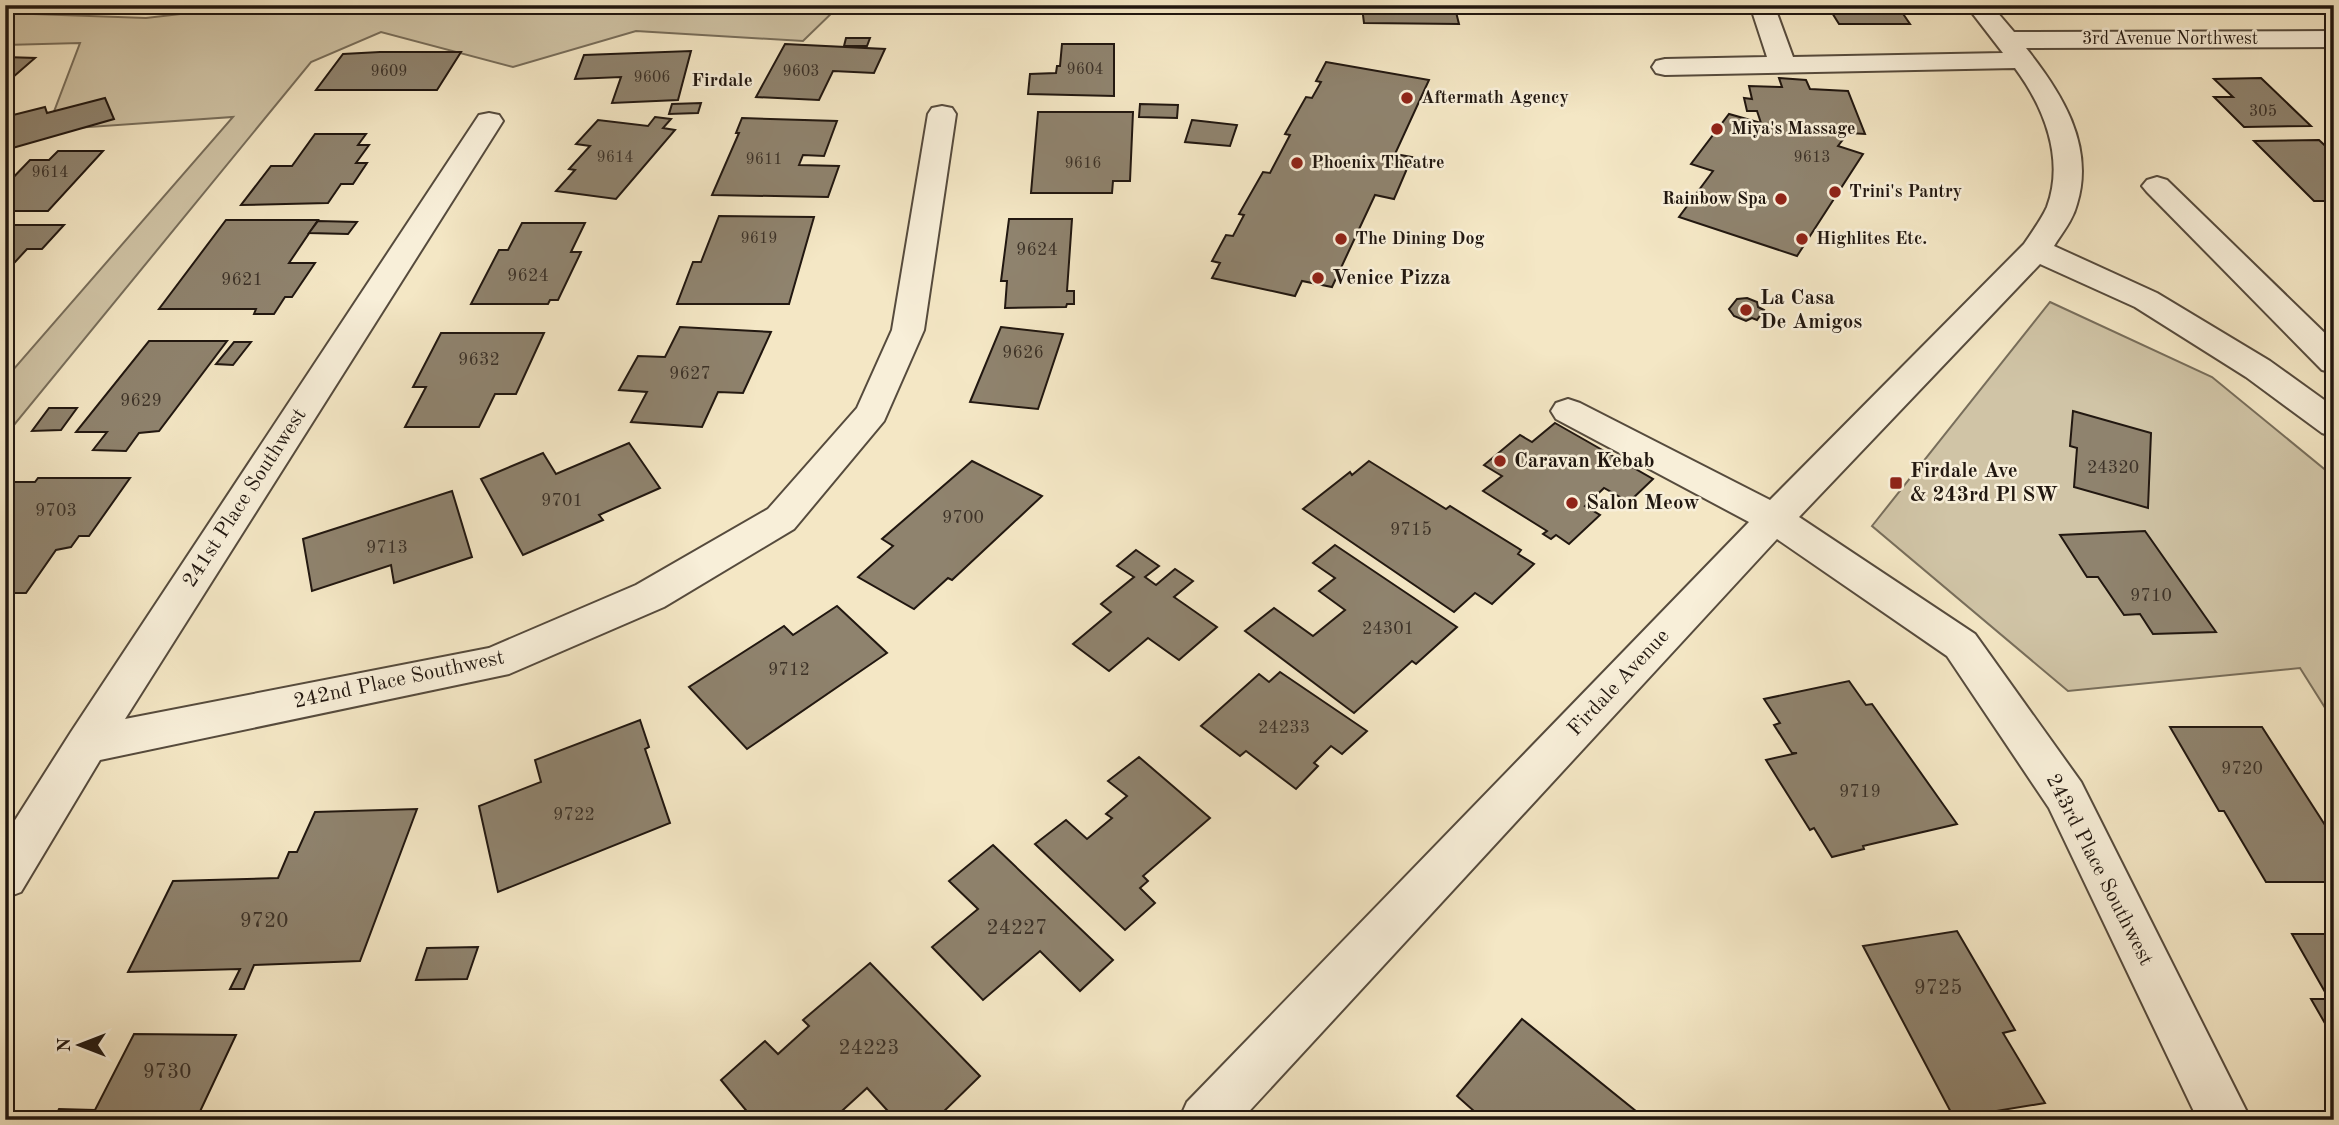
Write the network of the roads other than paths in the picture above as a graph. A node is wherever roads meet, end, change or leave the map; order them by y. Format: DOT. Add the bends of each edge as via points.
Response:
graph roads {
  1 [pos="1762,5"];
  2 [pos="1978,5"];
  3 [pos="2334,39"];
  4 [pos="2015,50"];
  5 [pos="1783,65"];
  6 [pos="1665,67"];
  7 [pos="942,114"];
  8 [pos="489,121"];
  9 [pos="2157,186"];
  10 [pos="2036,250"];
  11 [pos="2334,362"];
  12 [pos="1568,411"];
  13 [pos="2334,425"];
  14 [pos="1774,519"];
  15 [pos="86,745"];
  16 [pos="5,877"];
  17 [pos="1218,1116"];
  18 [pos="2225,1120"];
  1 -- 5 [label="street"];
  2 -- 4 [label="street, Firdale Avenue"];
  3 -- 4 [label="street, 3rd Avenue Northwest"];
  4 -- 5 [label="street, 3rd Avenue Northwest"];
  4 -- 10 [label="street, Firdale Avenue" via="2053,106 2069,159 2063,204"];
  5 -- 6 [label="street, 3rd Avenue Northwest"];
  7 -- 15 [label="street, 242nd Place Southwest" via="908,330 872,413 781,519 650,596 495,663"];
  8 -- 15 [label="street, 241st Place Southwest"];
  9 -- 11 [label="street"];
  10 -- 13 [label="street" via="2146,300 2258,369"];
  10 -- 14 [label="street, Firdale Avenue"];
  12 -- 14 [label="street, 243rd Place Southwest"];
  14 -- 17 [label="street, Firdale Avenue"];
  14 -- 18 [label="street, 243rd Place Southwest" via="1961,645 2065,795"];
  15 -- 16 [label="street, 241st Place Southwest"];
}
